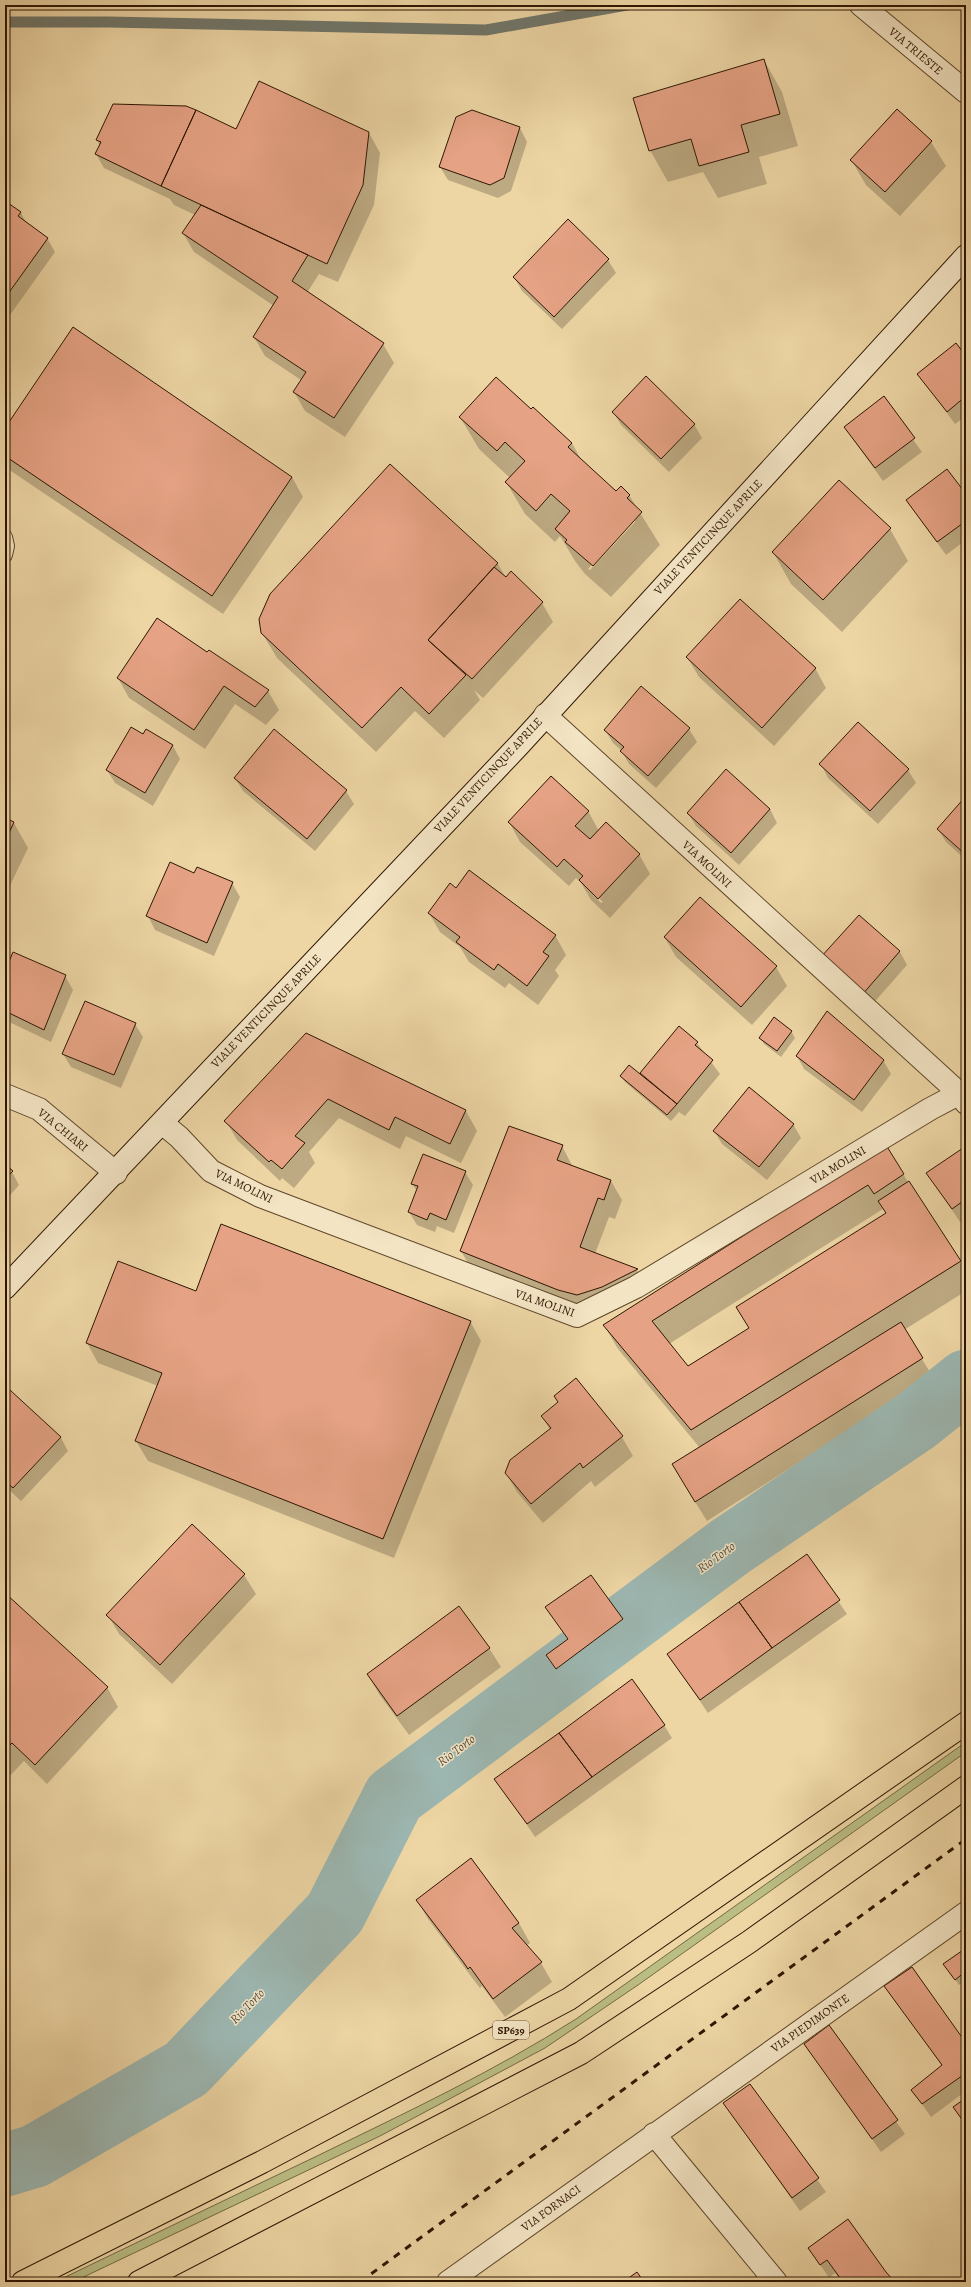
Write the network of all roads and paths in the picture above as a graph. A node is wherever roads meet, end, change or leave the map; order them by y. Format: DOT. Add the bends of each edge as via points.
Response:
graph roads {
  1 [pos="864,7"];
  2 [pos="966,92"];
  3 [pos="966,256"];
  4 [pos="5,537"];
  5 [pos="5,555"];
  6 [pos="545,715"];
  7 [pos="5,1095"];
  8 [pos="964,1095"];
  9 [pos="162,1123"];
  10 [pos="116,1173"];
  11 [pos="5,1288"];
  12 [pos="966,1723"];
  13 [pos="966,1787"];
  14 [pos="966,1913"];
  15 [pos="654,2134"];
  16 [pos="23,2282"];
  17 [pos="139,2282"];
  18 [pos="448,2282"];
  19 [pos="776,2282"];
  1 -- 2 [label="street, VIA TRIESTE"];
  3 -- 6 [label="street, VIALE VENTICINQUE APRILE"];
  4 -- 5 [label="lane"];
  6 -- 8 [label="street, VIA MOLINI"];
  6 -- 9 [label="street, VIALE VENTICINQUE APRILE"];
  7 -- 10 [label="street, VIA CHIARI" via="39,1109"];
  8 -- 9 [label="street, VIA MOLINI" via="636,1287 577,1316 260,1196 211,1171"];
  9 -- 10 [label="street, VIALE VENTICINQUE APRILE"];
  10 -- 11 [label="street, VIALE VENTICINQUE APRILE"];
  12 -- 16 [label="main road, SP639" via="569,1999 262,2162"];
  13 -- 17 [label="main road" via="749,1942 581,2053"];
  14 -- 15 [label="street, VIA PIEDIMONTE"];
  15 -- 18 [label="street, VIA FORNACI"];
  15 -- 19 [label="street"];
}
